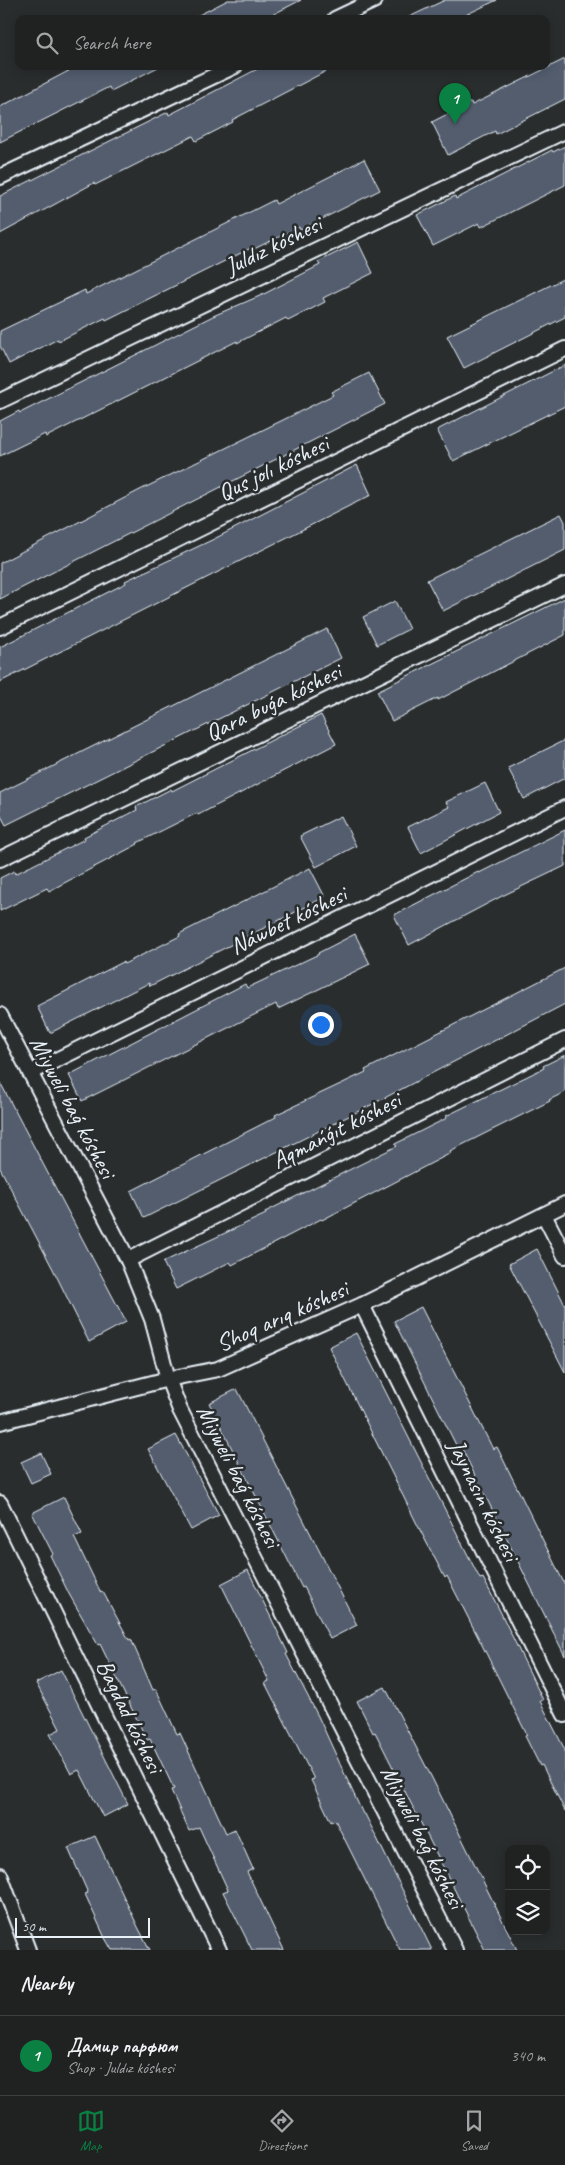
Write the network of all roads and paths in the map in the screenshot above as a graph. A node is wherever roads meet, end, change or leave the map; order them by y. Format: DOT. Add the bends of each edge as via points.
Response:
graph roads {
  1 [pos="375,0"];
  2 [pos="343,15"];
  3 [pos="227,70"];
  4 [pos="565,130"];
  5 [pos="0,178"];
  6 [pos="565,349"];
  7 [pos="0,401"];
  8 [pos="565,585"];
  9 [pos="0,627"];
  10 [pos="565,808"];
  11 [pos="0,859"];
  12 [pos="0,1015"];
  13 [pos="565,1040"];
  14 [pos="30,1073"];
  15 [pos="565,1204"];
  16 [pos="544,1215"];
  17 [pos="565,1256"];
  18 [pos="128,1260"];
  19 [pos="362,1305"];
  20 [pos="168,1379"];
  21 [pos="0,1422"];
  22 [pos="0,1503"];
  23 [pos="565,1715"];
  24 [pos="0,1875"];
  25 [pos="28,1950"];
  26 [pos="220,1950"];
  27 [pos="455,1950"];
  1 -- 2 [label="street"];
  3 -- 5 [label="street"];
  4 -- 7 [label="street, Juldız kóshesi"];
  6 -- 9 [label="street, Qus jolı kóshesi"];
  8 -- 11 [label="street, Qara buǵa kóshesi"];
  10 -- 14 [label="street, Náwbet kóshesi"];
  12 -- 14 [label="street, Miyweli baǵ kóshesi"];
  13 -- 18 [label="street, Aqmańǵıt kóshesi"];
  14 -- 18 [label="street, Miyweli baǵ kóshesi"];
  15 -- 16 [label="street, Shoq arıq kóshesi"];
  16 -- 17 [label="street"];
  16 -- 19 [label="street, Shoq arıq kóshesi"];
  18 -- 20 [label="street, Miyweli baǵ kóshesi" via="152,1319"];
  19 -- 20 [label="street, Shoq arıq kóshesi" via="218,1369"];
  19 -- 23 [label="street, Jaynasın kóshesi"];
  20 -- 21 [label="street, Shoq arıq kóshesi"];
  20 -- 27 [label="street, Miyweli baǵ kóshesi" via="180,1410"];
  22 -- 26 [label="street, Bagdad kóshesi"];
  24 -- 25 [label="street"];
}
